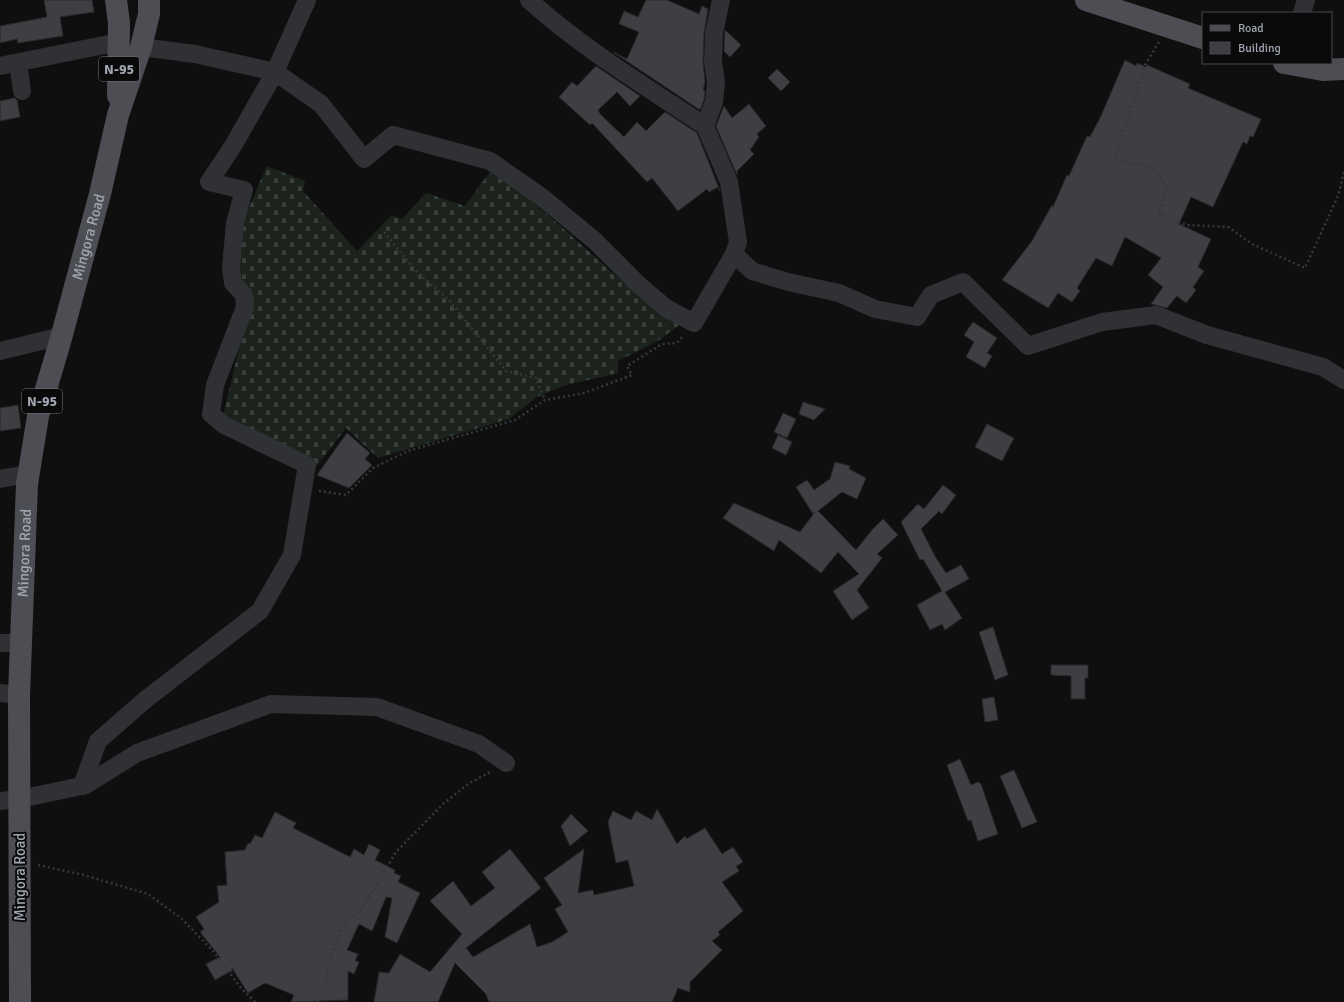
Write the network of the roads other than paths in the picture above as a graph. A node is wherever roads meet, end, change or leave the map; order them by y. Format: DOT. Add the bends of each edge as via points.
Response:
graph roads {
  1 [pos="116,0"];
  2 [pos="149,0"];
  3 [pos="307,0"];
  4 [pos="528,0"];
  5 [pos="721,0"];
  6 [pos="1086,0"];
  7 [pos="1306,0"];
  8 [pos="1117,5"];
  9 [pos="1302,12"];
  10 [pos="1202,38"];
  11 [pos="119,42"];
  12 [pos="141,47"];
  13 [pos="18,62"];
  14 [pos="1291,64"];
  15 [pos="0,66"];
  16 [pos="1344,70"];
  17 [pos="275,72"];
  18 [pos="22,91"];
  19 [pos="118,115"];
  20 [pos="705,126"];
  21 [pos="734,254"];
  22 [pos="62,336"];
  23 [pos="0,351"];
  24 [pos="1344,380"];
  25 [pos="28,474"];
  26 [pos="0,479"];
  27 [pos="10,643"];
  28 [pos="10,694"];
  29 [pos="506,763"];
  30 [pos="82,786"];
  31 [pos="10,800"];
  32 [pos="20,1002"];
  1 -- 11 [label="main road, N-95"];
  2 -- 12 [label="main road" via="149,14"];
  3 -- 17 [label="street"];
  4 -- 20 [label="street" via="553,22 631,78"];
  5 -- 20 [label="street" via="714,33 714,102"];
  6 -- 8 [label="main road"];
  7 -- 9 [label="street"];
  8 -- 10 [label="main road" via="1169,28"];
  11 -- 13 [label="street"];
  11 -- 19 [label="main road, N-95"];
  12 -- 17 [label="street" via="195,54"];
  12 -- 19 [label="main road"];
  13 -- 15 [label="street"];
  13 -- 18 [label="street"];
  14 -- 16 [label="main road" via="1323,70"];
  17 -- 21 [label="street" via="321,104 364,159 393,135 490,161 543,198 595,241 666,308 694,323"];
  17 -- 30 [label="street" via="233,146 209,182 244,190 235,223 231,268 233,283 244,295 245,307 215,385 211,414 224,425 307,466 292,555 260,611 145,700 98,741"];
  19 -- 22 [label="main road, Mingora Road / N-95"];
  20 -- 21 [label="street" via="729,182 738,242"];
  21 -- 24 [label="street" via="752,270 788,282 839,293 875,309 917,317 931,295 963,282 1028,346 1102,322 1156,315 1207,336 1323,367"];
  22 -- 23 [label="street"];
  22 -- 25 [label="main road, Mingora Road / N-95" via="38,416"];
  25 -- 26 [label="street"];
  25 -- 27 [label="main road, Mingora Road / N-95"];
  27 -- 28 [label="main road, Mingora Road / N-95"];
  28 -- 31 [label="main road, Mingora Road / N-95"];
  29 -- 30 [label="street" via="479,744 377,707 271,704 137,753"];
  30 -- 31 [label="street"];
  31 -- 32 [label="main road, Mingora Road / N-95" via="20,860"];
}
